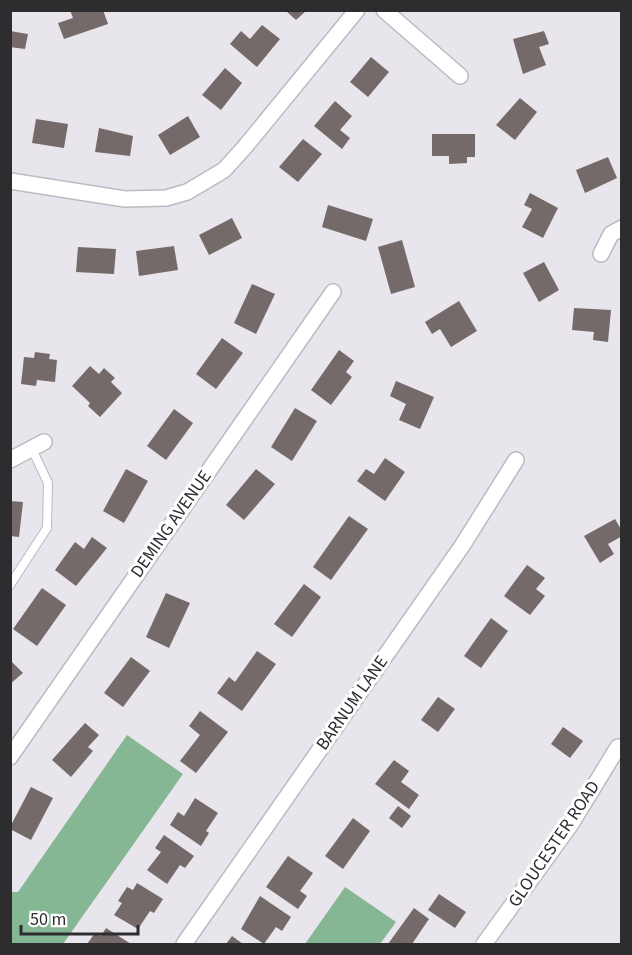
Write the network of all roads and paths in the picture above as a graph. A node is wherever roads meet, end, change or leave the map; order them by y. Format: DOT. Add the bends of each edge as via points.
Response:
graph roads {
  1 [pos="357,10"];
  2 [pos="384,10"];
  3 [pos="460,76"];
  4 [pos="10,181"];
  5 [pos="621,228"];
  6 [pos="601,254"];
  7 [pos="333,292"];
  8 [pos="38,445"];
  9 [pos="10,460"];
  10 [pos="516,460"];
  11 [pos="10,585"];
  12 [pos="620,744"];
  13 [pos="10,757"];
  14 [pos="184,945"];
  15 [pos="484,945"];
  1 -- 4 [label="street" via="224,170 188,192 166,198 125,199"];
  2 -- 3 [label="street"];
  5 -- 6 [label="street" via="611,234"];
  7 -- 13 [label="street, DEMING AVENUE"];
  8 -- 9 [label="street"];
  8 -- 11 [label="lane" via="48,483 47,528"];
  10 -- 14 [label="street, BARNUM LANE" via="462,546"];
  12 -- 15 [label="street, GLOUCESTER ROAD" via="571,824"];
}
